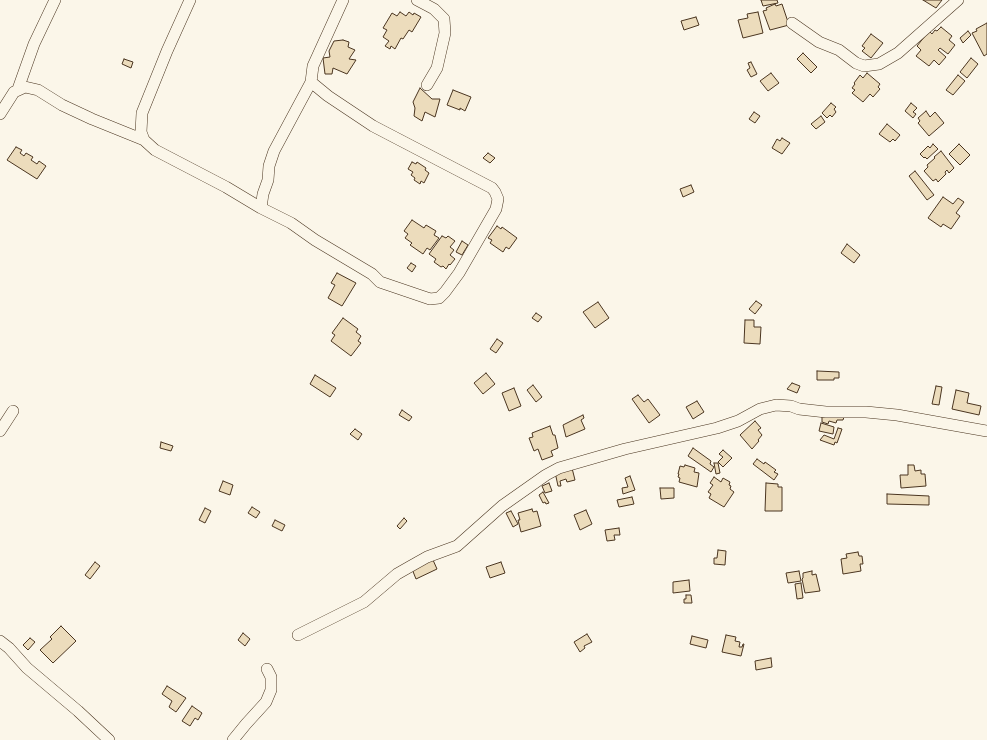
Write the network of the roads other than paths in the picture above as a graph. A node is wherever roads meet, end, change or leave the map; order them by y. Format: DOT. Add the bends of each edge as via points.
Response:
graph roads {
  1 [pos="54,0"];
  2 [pos="190,0"];
  3 [pos="343,0"];
  4 [pos="417,0"];
  5 [pos="958,0"];
  6 [pos="792,23"];
  7 [pos="312,82"];
  8 [pos="427,85"];
  9 [pos="18,89"];
  10 [pos="0,114"];
  11 [pos="144,140"];
  12 [pos="263,194"];
  13 [pos="248,200"];
  14 [pos="261,208"];
  15 [pos="12,411"];
  16 [pos="0,431"];
  17 [pos="987,431"];
  18 [pos="298,634"];
  19 [pos="0,641"];
  20 [pos="267,669"];
  21 [pos="109,740"];
  22 [pos="233,740"];
  1 -- 9 [label="street" via="34,44"];
  2 -- 11 [label="street" via="142,113 140,132"];
  3 -- 7 [label="street" via="313,66"];
  4 -- 8 [label="street" via="434,9 444,19 445,33 437,68"];
  5 -- 6 [label="street" via="898,53 879,64 864,66 856,63 839,50 819,42"];
  7 -- 12 [label="street" via="274,151"];
  7 -- 14 [label="street" via="373,126 492,188 498,198 496,209 459,273 439,298 430,299 380,282 372,274 291,223"];
  9 -- 10 [label="street"];
  9 -- 11 [label="street" via="25,87 38,90 62,105"];
  11 -- 13 [label="street" via="155,150"];
  12 -- 13 [label="street"];
  12 -- 14 [label="street"];
  13 -- 14 [label="street"];
  15 -- 16 [label="street"];
  17 -- 18 [label="street" via="890,414 826,412 776,405 717,428 624,449 559,468 502,506 457,546 427,557 397,574 364,602"];
  19 -- 21 [label="street"];
  20 -- 22 [label="street" via="271,677 271,690 266,702"];
}
